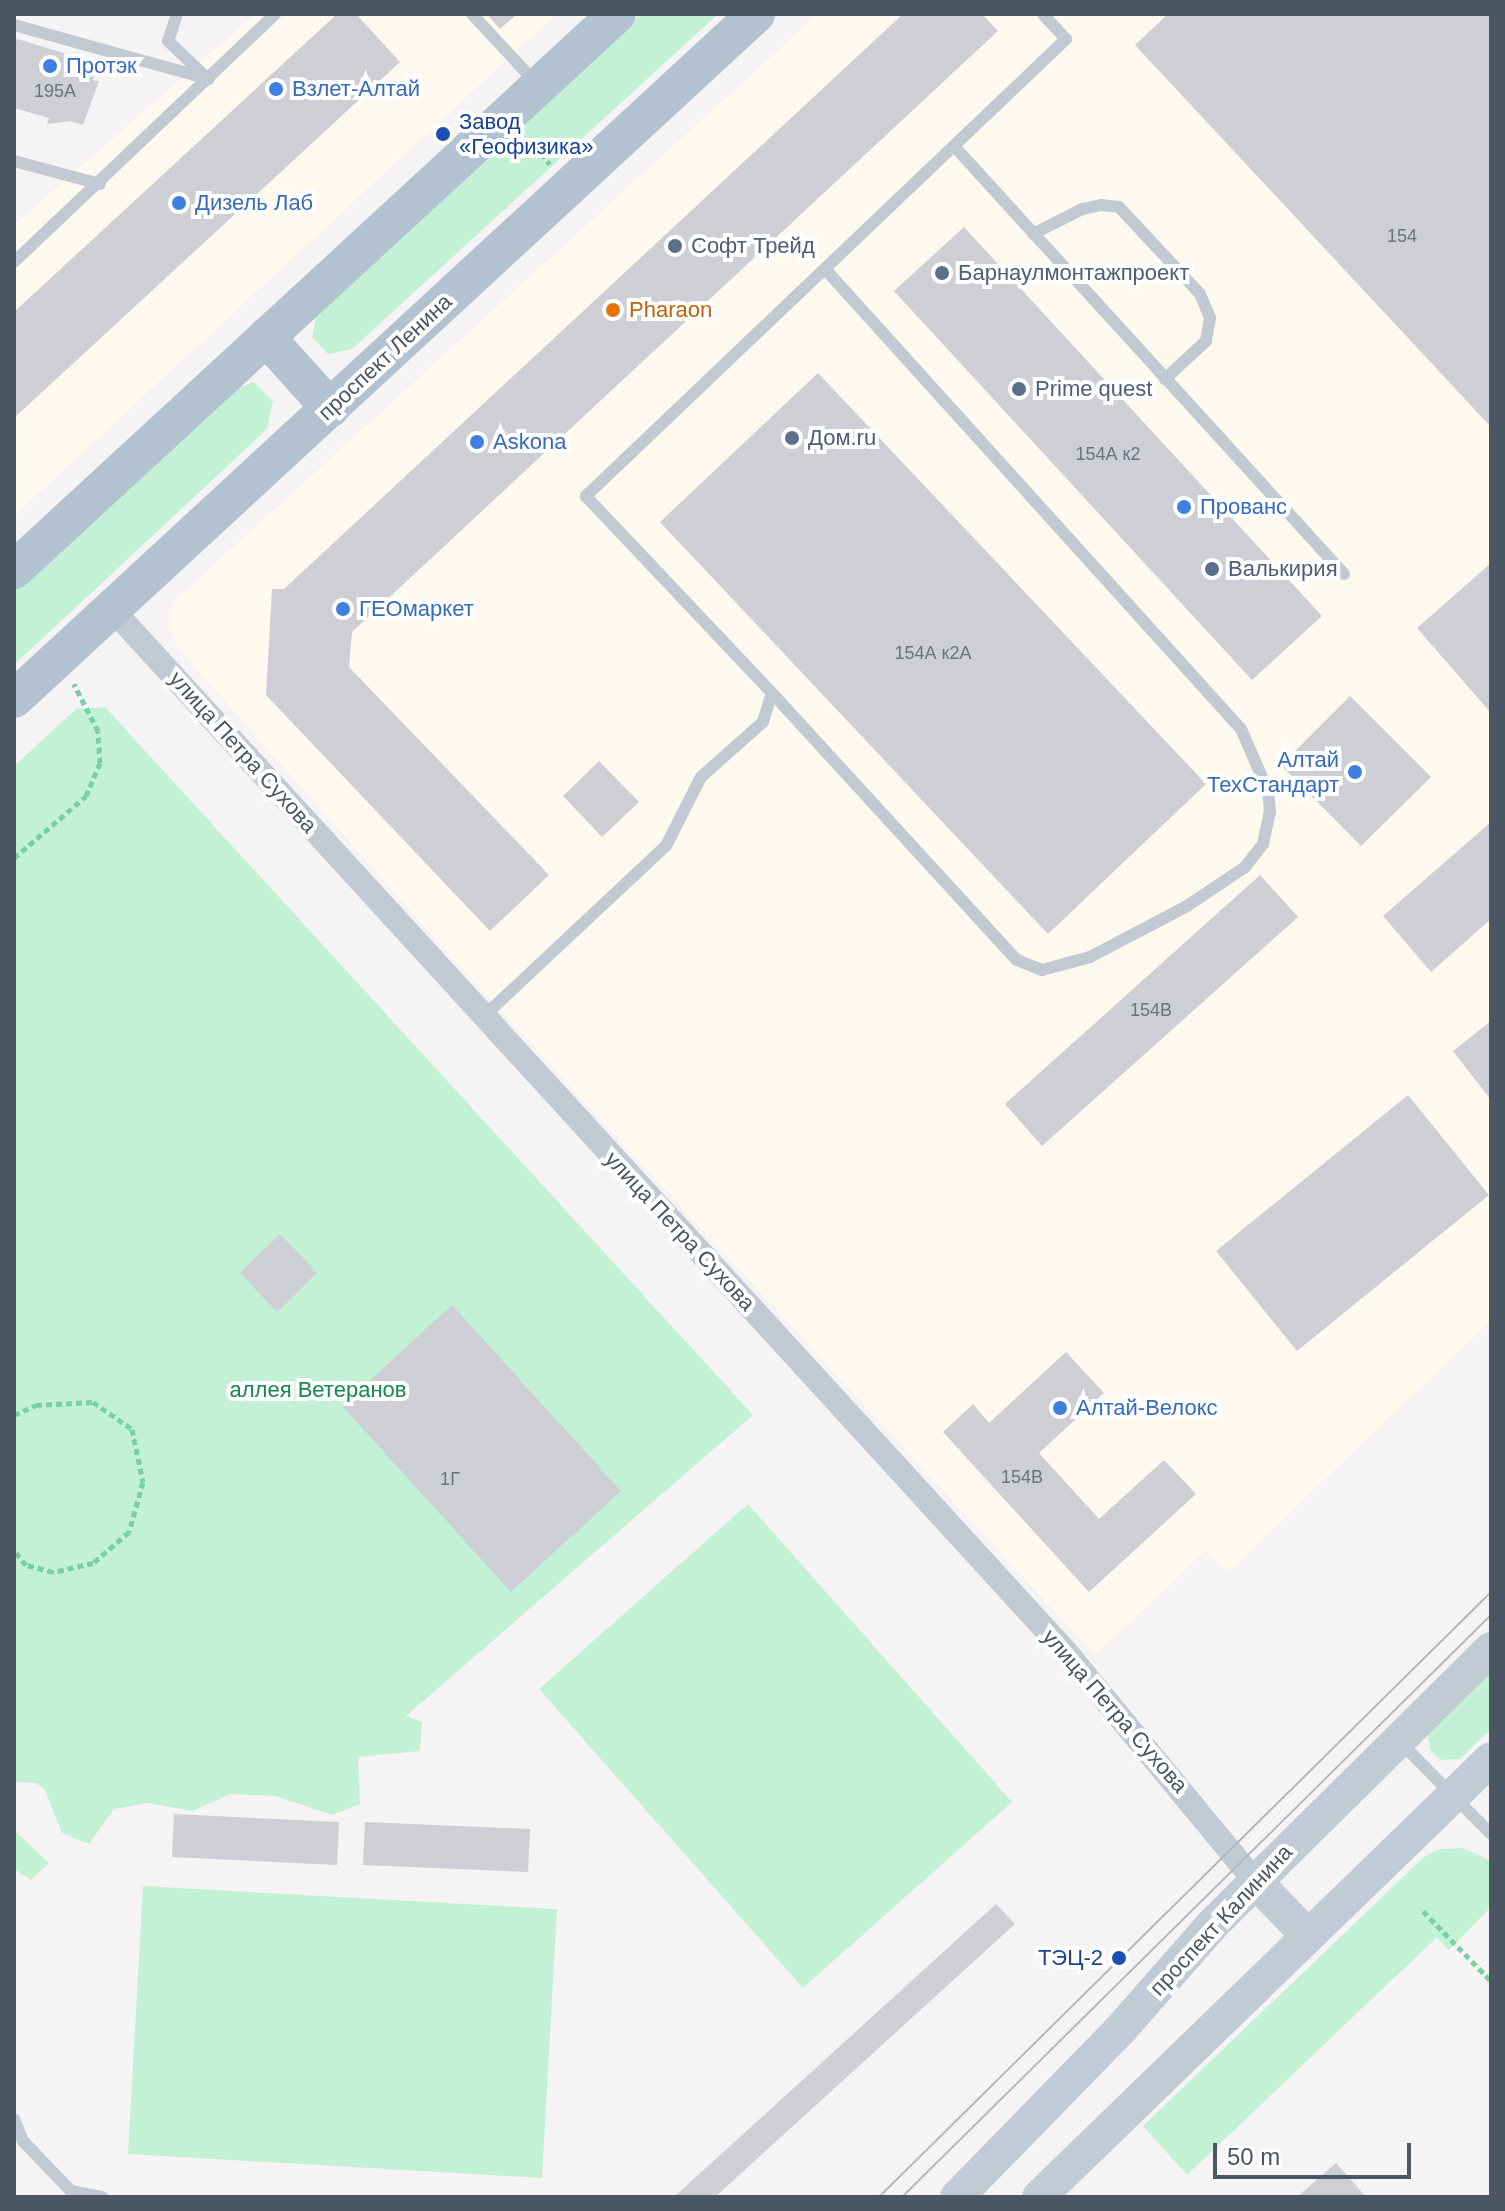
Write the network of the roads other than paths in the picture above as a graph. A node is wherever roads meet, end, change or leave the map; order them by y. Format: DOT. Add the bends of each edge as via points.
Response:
graph roads {
  1 [pos="177,14"];
  2 [pos="275,14"];
  3 [pos="472,14"];
  4 [pos="617,14"];
  5 [pos="756,14"];
  6 [pos="1043,14"];
  7 [pos="14,25"];
  8 [pos="209,79"];
  9 [pos="538,86"];
  10 [pos="954,146"];
  11 [pos="14,161"];
  12 [pos="100,184"];
  13 [pos="1033,234"];
  14 [pos="14,262"];
  15 [pos="825,269"];
  16 [pos="266,337"];
  17 [pos="1165,379"];
  18 [pos="330,408"];
  19 [pos="14,570"];
  20 [pos="1344,574"];
  21 [pos="112,609"];
  22 [pos="772,693"];
  23 [pos="14,699"];
  24 [pos="483,1017"];
  25 [pos="1491,1649"];
  26 [pos="1397,1740"];
  27 [pos="1491,1759"];
  28 [pos="1453,1796"];
  29 [pos="1491,1834"];
  30 [pos="1248,1870"];
  31 [pos="1308,1936"];
  32 [pos="14,2119"];
  33 [pos="102,2197"];
  34 [pos="957,2197"];
  35 [pos="1039,2197"];
  1 -- 8 [label="lane" via="168,41"];
  2 -- 8 [label="lane"];
  3 -- 9 [label="lane"];
  4 -- 9 [label="main road"];
  5 -- 18 [label="main road, проспект Ленина"];
  6 -- 10 [label="lane" via="1066,39"];
  7 -- 8 [label="lane"];
  8 -- 12 [label="lane"];
  9 -- 16 [label="main road"];
  10 -- 13 [label="lane"];
  10 -- 15 [label="lane"];
  11 -- 12 [label="lane"];
  12 -- 14 [label="lane"];
  13 -- 17 [label="lane"];
  13 -- 17 [label="lane" via="1082,209 1119,207 1200,294 1210,318 1206,341"];
  15 -- 22 [label="lane" via="586,496"];
  15 -- 22 [label="lane" via="1241,729 1268,791 1263,844 1245,867 1187,906 1090,957 1042,970 1017,960"];
  16 -- 18 [label="main road"];
  16 -- 19 [label="main road"];
  17 -- 20 [label="lane"];
  18 -- 21 [label="main road, проспект Ленина"];
  21 -- 23 [label="main road, проспект Ленина"];
  21 -- 24 [label="street, улица Петра Сухова"];
  22 -- 24 [label="lane" via="763,722 701,777 666,846"];
  24 -- 30 [label="street, улица Петра Сухова" via="1066,1652"];
  25 -- 26 [label="main road, проспект Калинина"];
  26 -- 28 [label="lane"];
  26 -- 30 [label="main road, проспект Калинина"];
  27 -- 28 [label="main road"];
  28 -- 29 [label="lane"];
  28 -- 31 [label="main road"];
  30 -- 31 [label="main road"];
  30 -- 34 [label="main road, проспект Калинина" via="1120,2030"];
  31 -- 35 [label="main road"];
  32 -- 33 [label="lane" via="23,2141 71,2191"];
}
